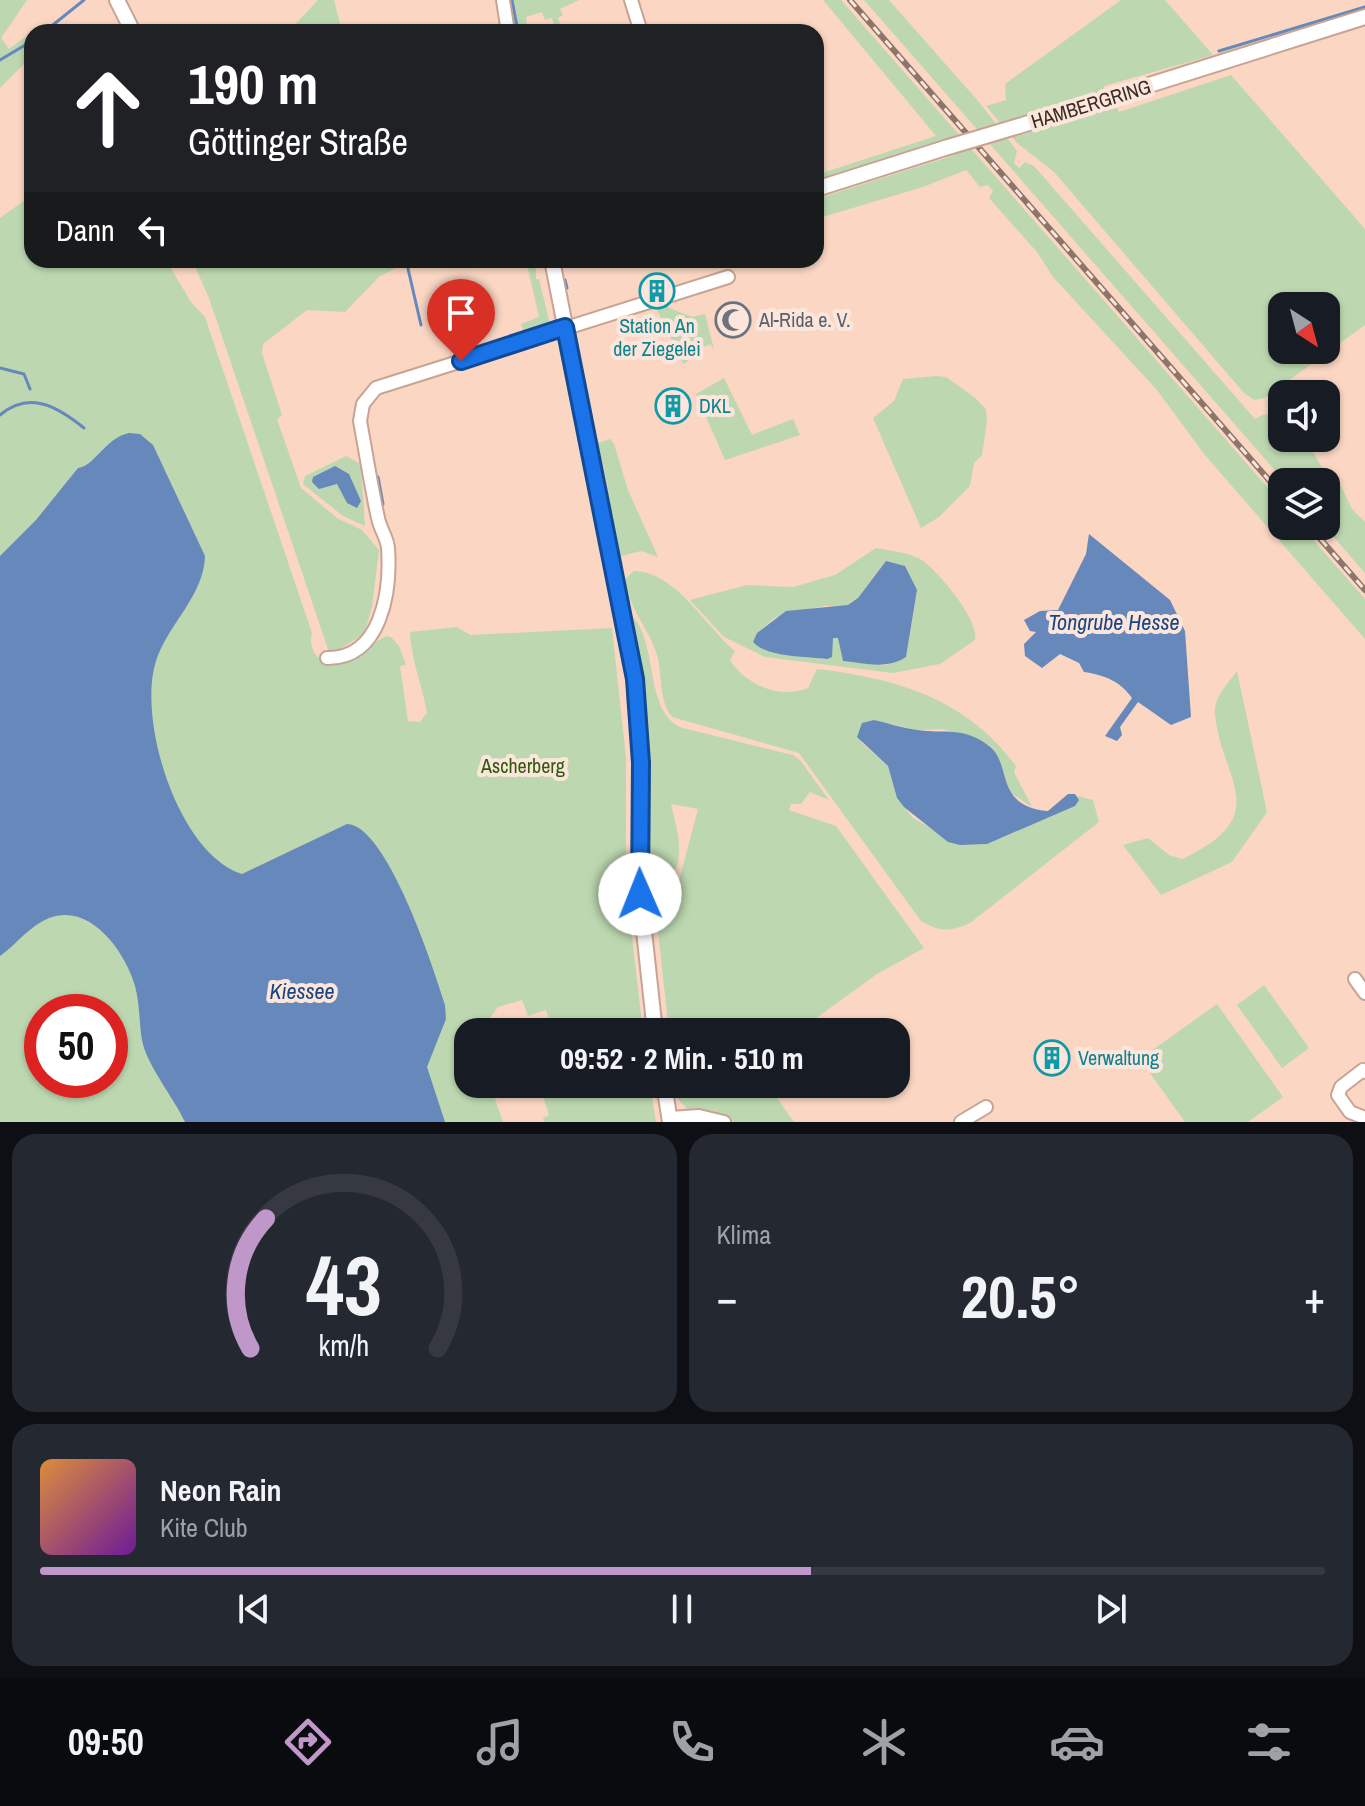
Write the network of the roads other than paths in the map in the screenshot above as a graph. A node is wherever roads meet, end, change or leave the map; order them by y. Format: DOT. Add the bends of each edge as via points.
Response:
graph roads {
  1 [pos="117,0"];
  2 [pos="503,0"];
  3 [pos="631,0"];
  4 [pos="1365,17"];
  5 [pos="129,24"];
  6 [pos="507,24"];
  7 [pos="638,24"];
  8 [pos="824,186"];
  9 [pos="554,268"];
  10 [pos="728,277"];
  11 [pos="565,327"];
  12 [pos="327,658"];
  13 [pos="1355,979"];
  14 [pos="1365,993"];
  15 [pos="653,1018"];
  16 [pos="1364,1070"];
  17 [pos="666,1098"];
  18 [pos="986,1107"];
  19 [pos="1365,1118"];
  20 [pos="670,1121"];
  21 [pos="724,1122"];
  22 [pos="961,1122"];
  1 -- 5 [label="main road"];
  2 -- 6 [label="street"];
  3 -- 7 [label="street"];
  4 -- 8 [label="main road, HAMBERGRING, bridge"];
  9 -- 11 [label="main road"];
  10 -- 11 [label="street"];
  11 -- 12 [label="street" via="384,385 368,397 360,421 388,547 383,607 368,641 346,655"];
  11 -- 15 [label="main road" via="628,641 640,740 642,935"];
  13 -- 14 [label="street"];
  16 -- 19 [label="street" via="1338,1095 1350,1112"];
  17 -- 20 [label="main road"];
  18 -- 22 [label="street"];
  20 -- 21 [label="street" via="699,1116"];
}
